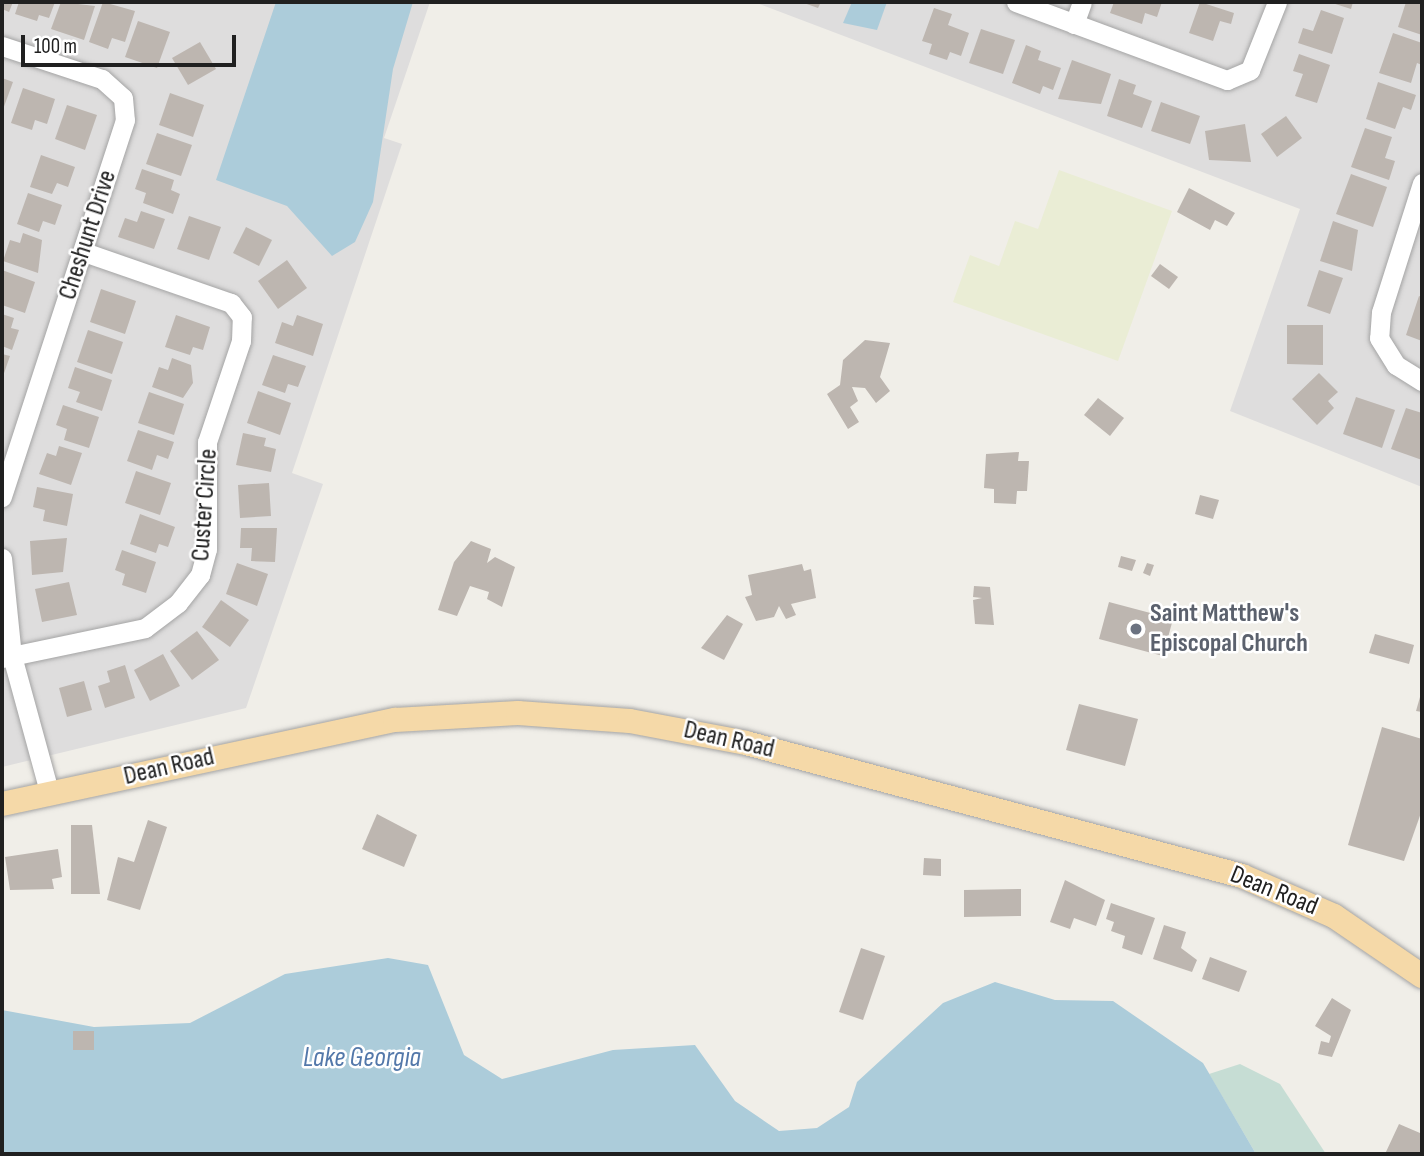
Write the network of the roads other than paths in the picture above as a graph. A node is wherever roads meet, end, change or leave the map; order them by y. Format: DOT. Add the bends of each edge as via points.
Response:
graph roads {
  1 [pos="1016,2"];
  2 [pos="1082,2"];
  3 [pos="1277,2"];
  4 [pos="1074,24"];
  5 [pos="2,46"];
  6 [pos="1422,183"];
  7 [pos="84,252"];
  8 [pos="1422,381"];
  9 [pos="2,497"];
  10 [pos="2,558"];
  11 [pos="7,657"];
  12 [pos="50,795"];
  13 [pos="2,804"];
  14 [pos="1422,976"];
  1 -- 4 [label="street"];
  2 -- 4 [label="street"];
  3 -- 4 [label="street" via="1250,70 1227,80"];
  5 -- 7 [label="street, Cheshunt Drive" via="102,79 123,98 125,120"];
  6 -- 8 [label="street" via="1381,312 1379,338 1396,365"];
  7 -- 9 [label="street, Cheshunt Drive"];
  7 -- 11 [label="street, Custer Circle" via="231,303 242,317 241,341 207,442 207,549 200,575 178,603 145,628"];
  10 -- 11 [label="street"];
  11 -- 12 [label="street"];
  12 -- 13 [label="main road, Dean Road"];
  12 -- 14 [label="main road, Dean Road" via="402,719 528,713 630,721 746,743 1234,874 1334,916"];
}
